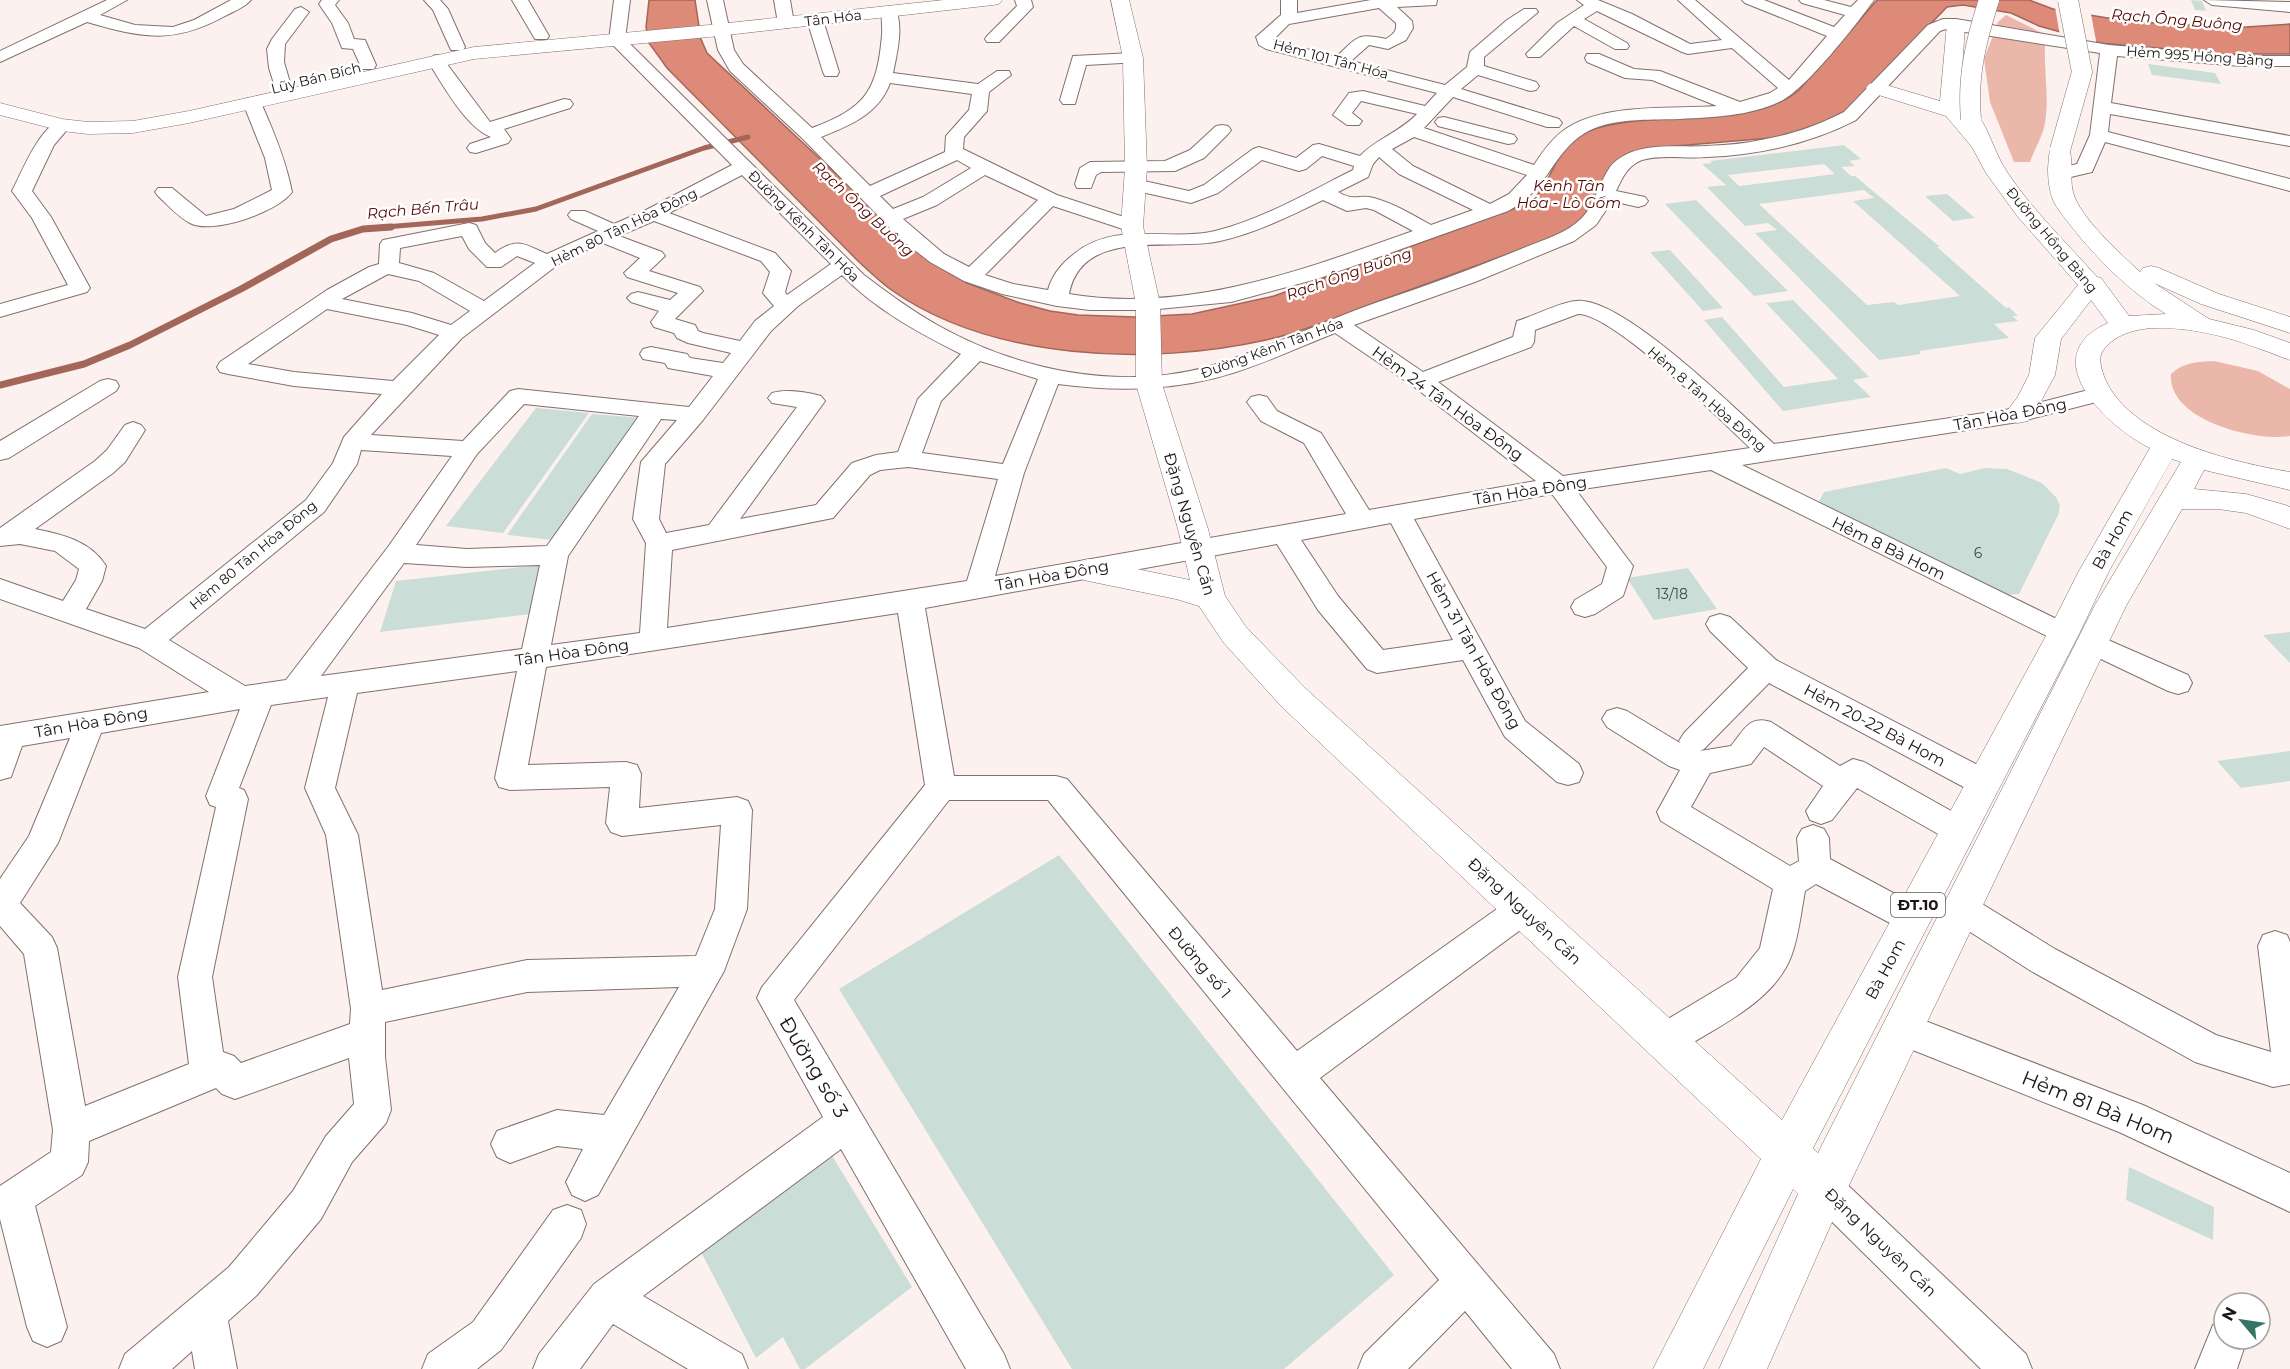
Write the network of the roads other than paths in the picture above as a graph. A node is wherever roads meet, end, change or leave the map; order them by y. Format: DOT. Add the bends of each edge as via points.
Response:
graph roads {
  1 [pos="119,0"];
  2 [pos="243,0"];
  3 [pos="331,0"];
  4 [pos="432,0"];
  5 [pos="520,0"];
  6 [pos="622,0"];
  7 [pos="993,0"];
  8 [pos="1023,0"];
  9 [pos="1120,0"];
  10 [pos="1289,0"];
  11 [pos="1790,0"];
  12 [pos="1807,0"];
  13 [pos="1989,0"];
  14 [pos="2068,0"];
  15 [pos="2212,0"];
  16 [pos="2285,0"];
  17 [pos="957,2"];
  18 [pos="1380,2"];
  19 [pos="1431,2"];
  20 [pos="1513,3"];
  21 [pos="1590,3"];
  22 [pos="892,5"];
  23 [pos="1692,5"];
  24 [pos="1763,5"];
  25 [pos="1860,6"];
  26 [pos="2290,7"];
  27 [pos="301,12"];
  28 [pos="785,12"];
  29 [pos="1530,12"];
  30 [pos="84,16"];
  31 [pos="715,20"];
  32 [pos="815,20"];
  33 [pos="1285,21"];
  34 [pos="1569,22"];
  35 [pos="1956,24"];
  36 [pos="626,33"];
  37 [pos="1837,34"];
  38 [pos="541,36"];
  39 [pos="993,39"];
  40 [pos="1735,43"];
  41 [pos="1621,46"];
  42 [pos="456,47"];
  43 [pos="2109,50"];
  44 [pos="1534,54"];
  45 [pos="0,57"];
  46 [pos="1133,58"];
  47 [pos="1593,58"];
  48 [pos="435,60"];
  49 [pos="2290,61"];
  50 [pos="1341,62"];
  51 [pos="368,65"];
  52 [pos="1475,69"];
  53 [pos="831,72"];
  54 [pos="1631,74"];
  55 [pos="1003,75"];
  56 [pos="885,77"];
  57 [pos="282,86"];
  58 [pos="1530,86"];
  59 [pos="1876,88"];
  60 [pos="1789,89"];
  61 [pos="981,90"];
  62 [pos="1449,91"];
  63 [pos="1640,91"];
  64 [pos="0,93"];
  65 [pos="1661,99"];
  66 [pos="1069,100"];
  67 [pos="252,103"];
  68 [pos="564,104"];
  69 [pos="2102,107"];
  70 [pos="1739,108"];
  71 [pos="0,109"];
  72 [pos="1693,112"];
  73 [pos="1427,114"];
  74 [pos="1962,115"];
  75 [pos="1353,121"];
  76 [pos="1553,123"];
  77 [pos="62,125"];
  78 [pos="487,129"];
  79 [pos="1222,130"];
  80 [pos="1412,130"];
  81 [pos="809,135"];
  82 [pos="2099,135"];
  83 [pos="1508,139"];
  84 [pos="2290,141"];
  85 [pos="476,148"];
  86 [pos="1380,148"];
  87 [pos="958,153"];
  88 [pos="738,160"];
  89 [pos="1364,163"];
  90 [pos="984,168"];
  91 [pos="1538,173"];
  92 [pos="2058,174"];
  93 [pos="1135,176"];
  94 [pos="1084,184"];
  95 [pos="2290,185"];
  96 [pos="165,192"];
  97 [pos="1323,192"];
  98 [pos="869,194"];
  99 [pos="1605,194"];
  100 [pos="1050,200"];
  101 [pos="1638,201"];
  102 [pos="1489,211"];
  103 [pos="653,214"];
  104 [pos="578,215"];
  105 [pos="891,217"];
  106 [pos="1133,232"];
  107 [pos="606,233"];
  108 [pos="1431,233"];
  109 [pos="2096,241"];
  110 [pos="550,262"];
  111 [pos="843,265"];
  112 [pos="388,268"];
  113 [pos="971,278"];
  114 [pos="2092,284"];
  115 [pos="638,298"];
  116 [pos="1057,300"];
  117 [pos="324,302"];
  118 [pos="791,302"];
  119 [pos="1148,304"];
  120 [pos="674,308"];
  121 [pos="484,310"];
  122 [pos="0,312"];
  123 [pos="1337,324"];
  124 [pos="2290,325"];
  125 [pos="2123,326"];
  126 [pos="2231,330"];
  127 [pos="454,333"];
  128 [pos="745,349"];
  129 [pos="976,352"];
  130 [pos="2290,352"];
  131 [pos="651,354"];
  132 [pos="728,371"];
  133 [pos="1050,376"];
  134 [pos="1421,381"];
  135 [pos="1149,384"];
  136 [pos="108,386"];
  137 [pos="399,389"];
  138 [pos="2100,394"];
  139 [pos="780,398"];
  140 [pos="1259,402"];
  141 [pos="655,411"];
  142 [pos="694,415"];
  143 [pos="2018,415"];
  144 [pos="133,430"];
  145 [pos="352,442"];
  146 [pos="469,449"];
  147 [pos="0,452"];
  148 [pos="2182,452"];
  149 [pos="1770,454"];
  150 [pos="908,459"];
  151 [pos="1716,462"];
  152 [pos="1012,473"];
  153 [pos="608,480"];
  154 [pos="651,480"];
  155 [pos="2290,481"];
  156 [pos="1558,485"];
  157 [pos="2172,499"];
  158 [pos="1398,513"];
  159 [pos="1362,519"];
  160 [pos="2290,519"];
  161 [pos="717,532"];
  162 [pos="1283,533"];
  163 [pos="3,536"];
  164 [pos="659,543"];
  165 [pos="1199,548"];
  166 [pos="397,552"];
  167 [pos="555,555"];
  168 [pos="1088,570"];
  169 [pos="978,588"];
  170 [pos="0,589"];
  171 [pos="1210,598"];
  172 [pos="910,601"];
  173 [pos="1586,607"];
  174 [pos="69,613"];
  175 [pos="1720,624"];
  176 [pos="2078,639"];
  177 [pos="149,640"];
  178 [pos="653,641"];
  179 [pos="1472,648"];
  180 [pos="533,658"];
  181 [pos="1766,668"];
  182 [pos="2178,683"];
  183 [pos="345,684"];
  184 [pos="295,690"];
  185 [pos="250,696"];
  186 [pos="1617,719"];
  187 [pos="91,722"];
  188 [pos="6,737"];
  189 [pos="1697,752"];
  190 [pos="0,768"];
  191 [pos="1568,773"];
  192 [pos="1984,783"];
  193 [pos="1844,784"];
  194 [pos="941,788"];
  195 [pos="1958,830"];
  196 [pos="1810,850"];
  197 [pos="1,905"];
  198 [pos="1523,909"];
  199 [pos="1962,909"];
  200 [pos="1911,919"];
  201 [pos="2276,946"];
  202 [pos="707,971"];
  203 [pos="368,1022"];
  204 [pos="1902,1029"];
  205 [pos="1665,1040"];
  206 [pos="2290,1061"];
  207 [pos="2290,1067"];
  208 [pos="208,1072"];
  209 [pos="1294,1075"];
  210 [pos="847,1122"];
  211 [pos="71,1130"];
  212 [pos="613,1134"];
  213 [pos="510,1144"];
  214 [pos="1787,1153"];
  215 [pos="585,1182"];
  216 [pos="1824,1188"];
  217 [pos="2290,1192"];
  218 [pos="567,1224"];
  219 [pos="1466,1281"];
  220 [pos="608,1298"];
  221 [pos="206,1313"];
  222 [pos="48,1327"];
  223 [pos="2223,1351"];
  224 [pos="140,1369"];
  225 [pos="216,1369"];
  226 [pos="443,1369"];
  227 [pos="554,1369"];
  228 [pos="728,1369"];
  229 [pos="989,1369"];
  230 [pos="1379,1369"];
  231 [pos="1539,1369"];
  232 [pos="1677,1369"];
  233 [pos="1743,1369"];
  234 [pos="2012,1369"];
  235 [pos="2216,1369"];
  1 -- 30 [label="street"];
  2 -- 30 [label="street" via="174,32 148,32"];
  3 -- 51 [label="street" via="327,4 348,45 359,43"];
  4 -- 42 [label="street" via="440,9"];
  5 -- 38 [label="street"];
  6 -- 36 [label="street"];
  7 -- 17 [label="main road, Tân Hóa"];
  8 -- 39 [label="street" via="1025,7"];
  9 -- 46 [label="main road"];
  10 -- 33 [label="street, Hẻm 101 Tân Hóa"];
  11 -- 24 [label="street"];
  12 -- 25 [label="street"];
  13 -- 74 [label="main road, bridge" via="1973,50"];
  14 -- 92 [label="main road, Đường Hồng Bàng, bridge" via="2082,72 2060,150"];
  15 -- 26 [label="street" via="2242,11"];
  16 -- 26 [label="street"];
  17 -- 22 [label="main road, Tân Hóa"];
  18 -- 19 [label="street"];
  18 -- 33 [label="street"];
  18 -- 50 [label="street" via="1404,21 1400,37 1388,44 1366,39"];
  20 -- 29 [label="street"];
  21 -- 34 [label="street"];
  21 -- 40 [label="street" via="1688,50"];
  22 -- 28 [label="main road, Tân Hóa"];
  22 -- 32 [label="main road, Tân Hóa"];
  22 -- 56 [label="street"];
  23 -- 24 [label="street" via="1728,11"];
  23 -- 40 [label="street"];
  24 -- 37 [label="street"];
  25 -- 37 [label="street"];
  27 -- 57 [label="street" via="278,40 275,54"];
  28 -- 31 [label="main road, Tân Hóa"];
  28 -- 32 [label="main road, Tân Hóa"];
  29 -- 34 [label="street"];
  29 -- 52 [label="street" via="1476,56"];
  30 -- 45 [label="street"];
  31 -- 36 [label="main road, Tân Hóa"];
  31 -- 81 [label="street" via="736,67"];
  32 -- 53 [label="street"];
  33 -- 50 [label="street, Hẻm 101 Tân Hóa" via="1264,37 1265,42"];
  34 -- 41 [label="street"];
  34 -- 44 [label="street"];
  35 -- 43 [label="street, Hẻm 995 Hồng Bàng"];
  35 -- 59 [label="street, Đường Kênh Tân Hóa" via="1934,28"];
  35 -- 74 [label="main road" via="1950,104"];
  36 -- 38 [label="main road, Lũy Bán Bích"];
  36 -- 48 [label="main road, Lũy Bán Bích"];
  36 -- 88 [label="street, Đường Kênh Tân Hóa"];
  37 -- 60 [label="street"];
  38 -- 42 [label="main road, Lũy Bán Bích"];
  40 -- 60 [label="street"];
  42 -- 51 [label="main road, Lũy Bán Bích"];
  43 -- 49 [label="street, Hẻm 995 Hồng Bàng"];
  43 -- 69 [label="street"];
  46 -- 66 [label="street" via="1079,60"];
  46 -- 93 [label="main road"];
  47 -- 54 [label="street"];
  48 -- 67 [label="main road, Lũy Bán Bích"];
  48 -- 78 [label="street"];
  50 -- 62 [label="street, Hẻm 101 Tân Hóa"];
  51 -- 57 [label="main road, Lũy Bán Bích"];
  52 -- 58 [label="street"];
  52 -- 62 [label="street"];
  54 -- 63 [label="street" via="1639,78 1629,87"];
  54 -- 70 [label="street" via="1654,75"];
  55 -- 61 [label="street"];
  56 -- 61 [label="street"];
  56 -- 81 [label="street" via="871,102 852,119"];
  57 -- 64 [label="main road, Lũy Bán Bích" via="213,103 122,116 56,108"];
  59 -- 74 [label="main road"];
  59 -- 99 [label="street, Đường Kênh Tân Hóa" via="1850,116 1805,136 1732,150 1629,159"];
  60 -- 70 [label="street" via="1764,102"];
  61 -- 87 [label="street" via="978,111 955,136 954,151"];
  62 -- 73 [label="street"];
  62 -- 76 [label="street, Hẻm 101 Tân Hóa"];
  65 -- 72 [label="street"];
  67 -- 77 [label="main road, Lũy Bán Bích" via="133,127"];
  67 -- 96 [label="street" via="282,192 260,205 211,223 198,220"];
  68 -- 78 [label="street"];
  69 -- 82 [label="street"];
  69 -- 84 [label="street"];
  70 -- 72 [label="street"];
  71 -- 77 [label="main road, Lũy Bán Bích"];
  72 -- 91 [label="street" via="1622,117 1579,128 1557,144"];
  73 -- 75 [label="street, Hẻm 101 Tân Hóa" via="1363,96 1355,97 1342,115"];
  73 -- 80 [label="street"];
  73 -- 83 [label="street"];
  74 -- 114 [label="main road, Đường Hồng Bàng" via="2018,201"];
  77 -- 122 [label="street" via="46,143 22,191 80,288"];
  78 -- 85 [label="street" via="500,134 502,140"];
  79 -- 93 [label="street" via="1197,153 1168,167"];
  80 -- 86 [label="street"];
  80 -- 91 [label="street"];
  81 -- 98 [label="street"];
  82 -- 92 [label="street" via="2085,168"];
  82 -- 95 [label="street"];
  86 -- 89 [label="street"];
  86 -- 102 [label="street" via="1406,170"];
  87 -- 90 [label="street"];
  87 -- 98 [label="street"];
  88 -- 103 [label="street, Hẻm 80 Tân Hòa Đông"];
  88 -- 111 [label="street, Đường Kênh Tân Hóa"];
  89 -- 93 [label="street" via="1319,149 1299,165 1265,146 1211,189 1191,197"];
  89 -- 97 [label="street" via="1361,173"];
  90 -- 100 [label="street"];
  90 -- 105 [label="street" via="930,201"];
  91 -- 102 [label="street" via="1526,192"];
  92 -- 109 [label="main road, Đường Hồng Bàng" via="2064,201"];
  93 -- 94 [label="street" via="1097,166 1087,172"];
  93 -- 106 [label="main road"];
  97 -- 106 [label="street" via="1221,235 1186,240"];
  97 -- 108 [label="street" via="1347,205 1367,202 1381,206"];
  98 -- 105 [label="street"];
  99 -- 101 [label="street"];
  99 -- 123 [label="street, Đường Kênh Tân Hóa" via="1594,216 1583,227 1459,290"];
  100 -- 106 [label="street"];
  100 -- 113 [label="street"];
  102 -- 108 [label="street"];
  103 -- 107 [label="street, Hẻm 80 Tân Hòa Đông"];
  103 -- 118 [label="street" via="768,257 781,271 774,293 781,301"];
  104 -- 107 [label="street"];
  105 -- 113 [label="street" via="936,258"];
  106 -- 116 [label="street" via="1086,252 1060,280"];
  106 -- 119 [label="main road"];
  107 -- 110 [label="street, Hẻm 80 Tân Hòa Đông"];
  107 -- 120 [label="street" via="655,256 634,273 693,291"];
  108 -- 119 [label="street" via="1277,285 1231,296"];
  109 -- 124 [label="main road" via="2171,283"];
  109 -- 126 [label="main road, Đường Hồng Bàng" via="2145,288 2181,312 2198,322"];
  110 -- 112 [label="street" via="515,248 494,263 476,245 469,230 390,244"];
  110 -- 121 [label="street, Hẻm 80 Tân Hòa Đông"];
  111 -- 118 [label="street"];
  111 -- 129 [label="street, Đường Kênh Tân Hóa" via="903,315"];
  112 -- 117 [label="street" via="379,268"];
  112 -- 121 [label="street" via="435,280"];
  113 -- 116 [label="street"];
  114 -- 125 [label="main road, Đường Hồng Bàng"];
  114 -- 143 [label="main road" via="2048,338 2042,375"];
  115 -- 120 [label="street"];
  116 -- 119 [label="street"];
  117 -- 127 [label="street" via="412,319"];
  117 -- 137 [label="street" via="228,367 294,379"];
  118 -- 128 [label="street" via="763,326"];
  119 -- 135 [label="main road, Đặng Nguyên Cẩn"];
  120 -- 128 [label="street" via="662,322 687,330 685,333 696,338"];
  121 -- 127 [label="street, Hẻm 80 Tân Hòa Đông"];
  123 -- 134 [label="street, Hẻm 24 Tân Hòa Đông"];
  123 -- 135 [label="street, Đường Kênh Tân Hóa" via="1228,367"];
  125 -- 126 [label="main road" via="2164,321"];
  125 -- 138 [label="main road" via="2101,336 2089,352 2088,372"];
  126 -- 130 [label="main road"];
  127 -- 137 [label="street, Hẻm 80 Tân Hòa Đông"];
  128 -- 132 [label="street"];
  129 -- 133 [label="street, Đường Kênh Tân Hóa"];
  129 -- 150 [label="street" via="930,399"];
  131 -- 132 [label="street" via="679,359 676,363"];
  132 -- 142 [label="street"];
  133 -- 135 [label="street, Đường Kênh Tân Hóa" via="1115,385"];
  133 -- 152 [label="street"];
  134 -- 149 [label="street, Hẻm 8 Tân Hòa Đông" via="1522,342 1525,326 1584,307 1606,315 1672,365"];
  134 -- 156 [label="street, Hẻm 24 Tân Hòa Đông"];
  135 -- 165 [label="main road, Đặng Nguyên Cẩn"];
  136 -- 147 [label="street"];
  137 -- 145 [label="street, Hẻm 80 Tân Hòa Đông"];
  138 -- 143 [label="street, Tân Hòa Đông"];
  138 -- 148 [label="main road" via="2127,420"];
  139 -- 161 [label="street" via="813,401"];
  140 -- 159 [label="street" via="1269,416 1312,438"];
  141 -- 142 [label="street"];
  141 -- 146 [label="street" via="518,396"];
  141 -- 153 [label="street"];
  142 -- 154 [label="street" via="653,462"];
  143 -- 149 [label="street, Tân Hòa Đông"];
  144 -- 163 [label="street" via="111,461"];
  145 -- 146 [label="street"];
  145 -- 177 [label="street, Hẻm 80 Tân Hòa Đông" via="345,464 315,506"];
  146 -- 166 [label="street"];
  148 -- 155 [label="main road" via="2226,469"];
  148 -- 157 [label="main road, Bà Hom / ĐT.10"];
  148 -- 176 [label="main road, Bà Hom / ĐT.10" via="2094,571"];
  149 -- 151 [label="street, Tân Hòa Đông"];
  150 -- 152 [label="street"];
  150 -- 161 [label="street" via="861,469 824,512"];
  151 -- 156 [label="street, Tân Hòa Đông"];
  151 -- 176 [label="street, Hẻm 8 Bà Hom"];
  152 -- 169 [label="street"];
  153 -- 154 [label="street"];
  153 -- 167 [label="street"];
  154 -- 164 [label="street" via="646,519"];
  156 -- 158 [label="street, Tân Hòa Đông"];
  156 -- 173 [label="street, Hẻm 24 Tân Hòa Đông" via="1620,566 1614,589"];
  157 -- 160 [label="main road" via="2231,499"];
  157 -- 176 [label="main road, Bà Hom / ĐT.10" via="2111,605"];
  158 -- 159 [label="street, Tân Hòa Đông"];
  158 -- 179 [label="street, Hẻm 31 Tân Hòa Đông"];
  159 -- 162 [label="street, Tân Hòa Đông"];
  161 -- 164 [label="street"];
  162 -- 165 [label="street, Tân Hòa Đông"];
  162 -- 179 [label="street" via="1328,603 1377,662"];
  163 -- 174 [label="street" via="63,543 93,566 89,581"];
  164 -- 178 [label="street"];
  165 -- 168 [label="street, Tân Hòa Đông"];
  165 -- 171 [label="main road, Đặng Nguyên Cẩn"];
  166 -- 167 [label="street" via="467,558"];
  166 -- 184 [label="street"];
  167 -- 180 [label="street"];
  168 -- 169 [label="street, Tân Hòa Đông"];
  168 -- 171 [label="main road"];
  169 -- 172 [label="street, Tân Hòa Đông"];
  170 -- 174 [label="street"];
  171 -- 198 [label="main road, Đặng Nguyên Cẩn" via="1235,635 1293,697"];
  172 -- 178 [label="street, Tân Hòa Đông"];
  172 -- 194 [label="street"];
  174 -- 177 [label="street"];
  175 -- 181 [label="street, Hẻm 20-22 Bà Hom"];
  176 -- 182 [label="street, Hẻm 8 Bà Hom"];
  176 -- 192 [label="main road, Bà Hom / ĐT.10"];
  176 -- 199 [label="main road, Bà Hom / ĐT.10"];
  177 -- 185 [label="street"];
  178 -- 180 [label="street, Tân Hòa Đông"];
  179 -- 191 [label="street, Hẻm 31 Tân Hòa Đông" via="1515,729"];
  180 -- 183 [label="street, Tân Hòa Đông"];
  180 -- 202 [label="street" via="510,778 626,774 622,823 736,810 731,909"];
  181 -- 189 [label="street"];
  181 -- 192 [label="street, Hẻm 20-22 Bà Hom"];
  183 -- 184 [label="street, Tân Hòa Đông"];
  183 -- 203 [label="street" via="320,788 342,836"];
  184 -- 185 [label="street, Tân Hòa Đông"];
  185 -- 187 [label="street, Tân Hòa Đông"];
  185 -- 208 [label="street" via="221,796 233,798 195,977"];
  186 -- 189 [label="street" via="1680,758"];
  187 -- 188 [label="street, Tân Hòa Đông"];
  187 -- 197 [label="street" via="42,843"];
  188 -- 190 [label="street"];
  189 -- 193 [label="street" via="1740,756 1761,730"];
  189 -- 196 [label="street" via="1672,812"];
  192 -- 195 [label="main road, Bà Hom / ĐT.10"];
  193 -- 195 [label="street" via="1853,771"];
  193 -- 196 [label="street"];
  194 -- 209 [label="street, Đường số 1" via="1056,788"];
  194 -- 210 [label="street, Đường số 3" via="774,998"];
  195 -- 200 [label="main road, Bà Hom / ĐT.10"];
  196 -- 200 [label="street"];
  196 -- 205 [label="street" via="1775,954 1748,989"];
  197 -- 211 [label="street" via="40,948"];
  198 -- 205 [label="main road, Đặng Nguyên Cẩn"];
  198 -- 209 [label="street"];
  199 -- 204 [label="main road, Bà Hom / ĐT.10"];
  199 -- 207 [label="street" via="2043,960 2208,1050 2273,1070"];
  200 -- 214 [label="main road, Bà Hom / ĐT.10"];
  201 -- 206 [label="street"];
  202 -- 203 [label="street" via="527,976"];
  202 -- 212 [label="street"];
  203 -- 208 [label="street" via="235,1082 220,1068"];
  203 -- 221 [label="street" via="373,1110 339,1149 307,1205 243,1281"];
  204 -- 216 [label="main road, Bà Hom / ĐT.10"];
  204 -- 217 [label="street, Hẻm 81 Bà Hom" via="2130,1118"];
  205 -- 214 [label="main road, Đặng Nguyên Cẩn"];
  208 -- 211 [label="street"];
  209 -- 219 [label="street, Đường số 1"];
  210 -- 220 [label="street"];
  210 -- 229 [label="street, Đường số 3"];
  211 -- 222 [label="street" via="69,1162 14,1198"];
  212 -- 213 [label="street" via="557,1128"];
  212 -- 215 [label="street"];
  214 -- 216 [label="main road, Đặng Nguyên Cẩn"];
  214 -- 232 [label="main road, Bà Hom / ĐT.10"];
  216 -- 233 [label="main road, Bà Hom / ĐT.10"];
  216 -- 234 [label="street, Đặng Nguyên Cẩn"];
  218 -- 226 [label="street" via="487,1336"];
  219 -- 230 [label="street"];
  219 -- 231 [label="street, Đường số 1"];
  220 -- 227 [label="street"];
  220 -- 228 [label="street"];
  221 -- 224 [label="street"];
  221 -- 225 [label="street"];
  223 -- 235 [label="street"];
}
